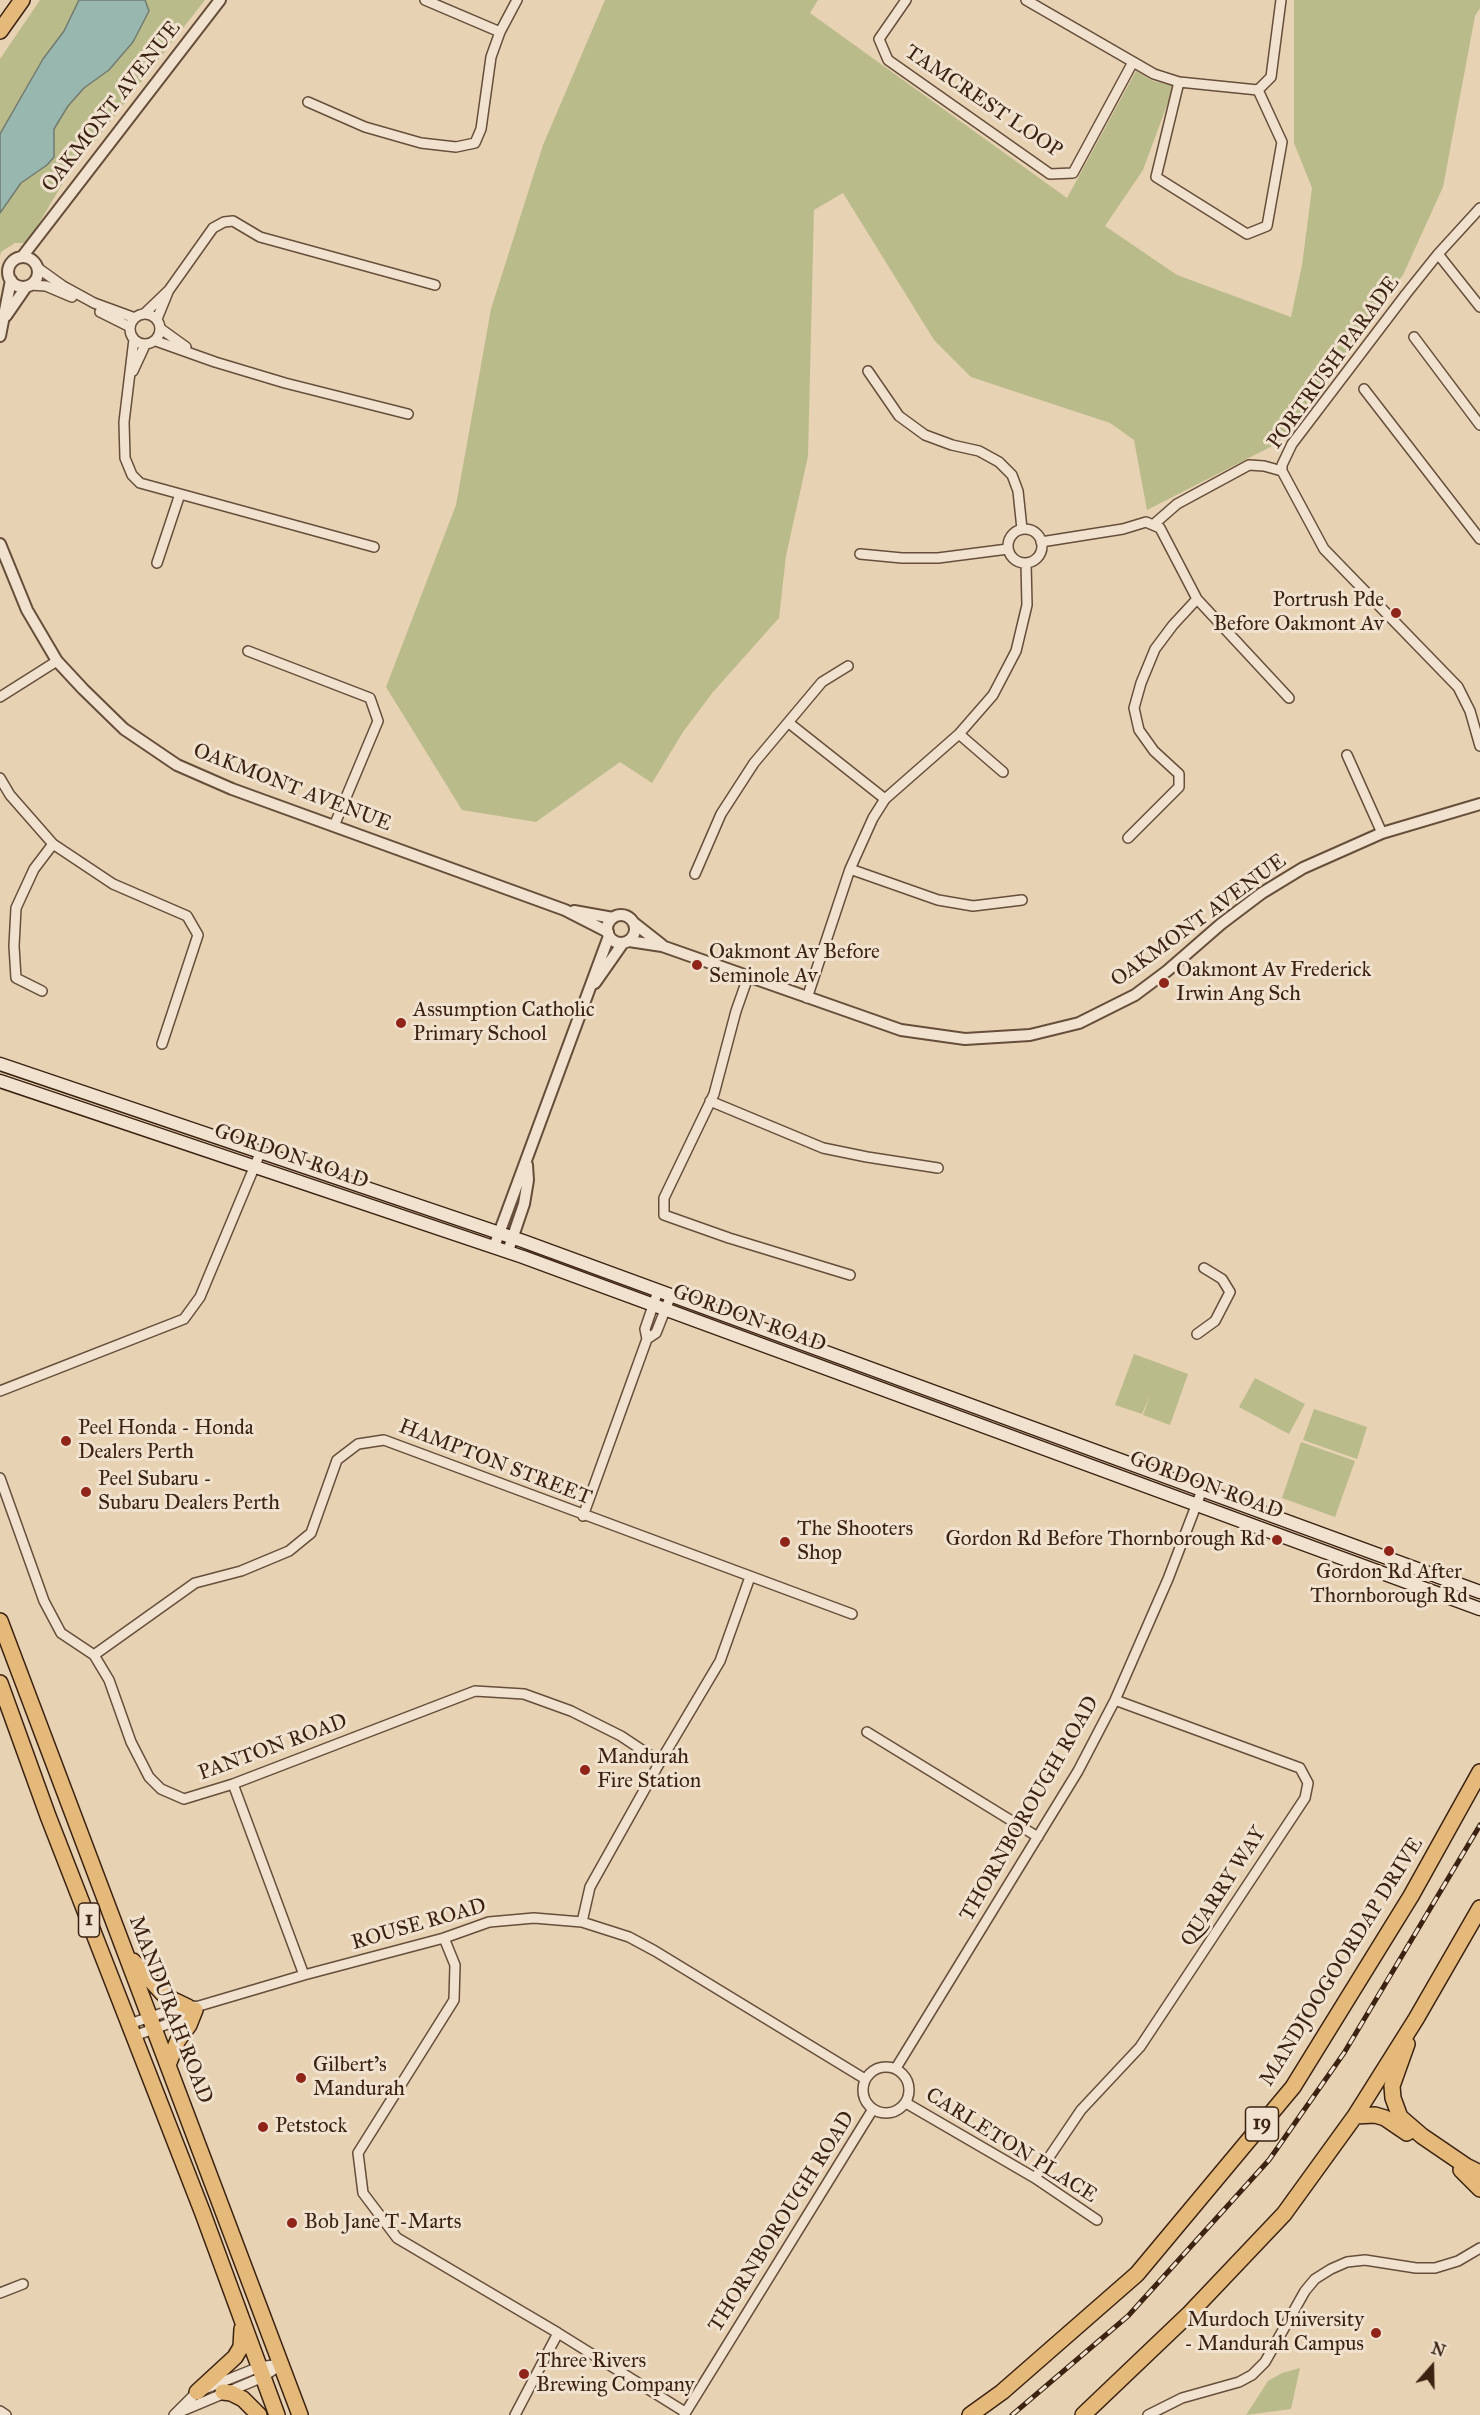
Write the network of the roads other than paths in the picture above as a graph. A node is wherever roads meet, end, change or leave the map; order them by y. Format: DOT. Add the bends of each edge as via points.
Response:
graph roads {
  1 [pos="22,0"];
  2 [pos="220,0"];
  3 [pos="425,0"];
  4 [pos="517,0"];
  5 [pos="906,0"];
  6 [pos="1026,0"];
  7 [pos="1281,0"];
  8 [pos="0,31"];
  9 [pos="500,32"];
  10 [pos="1133,62"];
  11 [pos="1179,82"];
  12 [pos="1258,90"];
  13 [pos="308,102"];
  14 [pos="1480,208"];
  15 [pos="36,240"];
  16 [pos="1438,254"];
  17 [pos="22,258"];
  18 [pos="36,266"];
  19 [pos="11,280"];
  20 [pos="435,285"];
  21 [pos="28,286"];
  22 [pos="169,290"];
  23 [pos="1480,307"];
  24 [pos="140,316"];
  25 [pos="4,318"];
  26 [pos="159,324"];
  27 [pos="130,327"];
  28 [pos="0,336"];
  29 [pos="1414,337"];
  30 [pos="134,339"];
  31 [pos="156,341"];
  32 [pos="145,345"];
  33 [pos="196,354"];
  34 [pos="868,371"];
  35 [pos="131,376"];
  36 [pos="1365,389"];
  37 [pos="408,414"];
  38 [pos="1480,424"];
  39 [pos="1282,471"];
  40 [pos="180,494"];
  41 [pos="1153,525"];
  42 [pos="1022,530"];
  43 [pos="1480,539"];
  44 [pos="1041,542"];
  45 [pos="0,544"];
  46 [pos="374,547"];
  47 [pos="1008,549"];
  48 [pos="860,554"];
  49 [pos="157,562"];
  50 [pos="1026,563"];
  51 [pos="1197,599"];
  52 [pos="248,651"];
  53 [pos="57,661"];
  54 [pos="848,666"];
  55 [pos="0,697"];
  56 [pos="1289,698"];
  57 [pos="789,723"];
  58 [pos="959,734"];
  59 [pos="1480,746"];
  60 [pos="1347,755"];
  61 [pos="1003,772"];
  62 [pos="0,778"];
  63 [pos="885,799"];
  64 [pos="1480,804"];
  65 [pos="334,826"];
  66 [pos="1382,833"];
  67 [pos="1128,838"];
  68 [pos="53,844"];
  69 [pos="850,869"];
  70 [pos="695,874"];
  71 [pos="1022,900"];
  72 [pos="565,910"];
  73 [pos="613,918"];
  74 [pos="634,923"];
  75 [pos="609,934"];
  76 [pos="626,942"];
  77 [pos="662,946"];
  78 [pos="748,977"];
  79 [pos="589,990"];
  80 [pos="42,991"];
  81 [pos="807,998"];
  82 [pos="162,1044"];
  83 [pos="0,1064"];
  84 [pos="0,1081"];
  85 [pos="63,1086"];
  86 [pos="58,1100"];
  87 [pos="711,1101"];
  88 [pos="261,1151"];
  89 [pos="527,1161"];
  90 [pos="256,1166"];
  91 [pos="938,1168"];
  92 [pos="499,1233"];
  93 [pos="512,1238"];
  94 [pos="494,1247"];
  95 [pos="508,1251"];
  96 [pos="1204,1268"];
  97 [pos="850,1275"];
  98 [pos="664,1293"];
  99 [pos="653,1305"];
  100 [pos="666,1309"];
  101 [pos="1197,1334"];
  102 [pos="647,1339"];
  103 [pos="0,1391"];
  104 [pos="0,1478"];
  105 [pos="1202,1490"];
  106 [pos="1197,1503"];
  107 [pos="584,1516"];
  108 [pos="750,1576"];
  109 [pos="1480,1592"];
  110 [pos="1480,1609"];
  111 [pos="852,1614"];
  112 [pos="0,1621"];
  113 [pos="94,1656"];
  114 [pos="0,1684"];
  115 [pos="1115,1700"];
  116 [pos="867,1732"];
  117 [pos="660,1762"];
  118 [pos="1480,1772"];
  119 [pos="233,1784"];
  120 [pos="1038,1837"];
  121 [pos="1480,1908"];
  122 [pos="582,1922"];
  123 [pos="444,1938"];
  124 [pos="126,1952"];
  125 [pos="304,1975"];
  126 [pos="194,2008"];
  127 [pos="1416,2019"];
  128 [pos="153,2023"];
  129 [pos="132,2030"];
  130 [pos="168,2065"];
  131 [pos="896,2068"];
  132 [pos="865,2079"];
  133 [pos="906,2103"];
  134 [pos="873,2109"];
  135 [pos="1355,2116"];
  136 [pos="1480,2173"];
  137 [pos="1035,2178"];
  138 [pos="1480,2189"];
  139 [pos="1097,2220"];
  140 [pos="1480,2241"];
  141 [pos="1480,2248"];
  142 [pos="1470,2254"];
  143 [pos="23,2284"];
  144 [pos="0,2294"];
  145 [pos="242,2323"];
  146 [pos="558,2333"];
  147 [pos="281,2364"];
  148 [pos="261,2372"];
  149 [pos="197,2392"];
  150 [pos="223,2392"];
  151 [pos="0,2411"];
  152 [pos="176,2414"];
  153 [pos="685,2414"];
  154 [pos="6,2415"];
  155 [pos="259,2415"];
  156 [pos="277,2415"];
  157 [pos="300,2415"];
  158 [pos="514,2415"];
  159 [pos="970,2415"];
  160 [pos="1083,2415"];
  161 [pos="1148,2415"];
  1 -- 8 [label="highway"];
  2 -- 15 [label="street, OAKMONT AVENUE"];
  3 -- 9 [label="street"];
  4 -- 9 [label="street"];
  5 -- 10 [label="street, TAMCREST LOOP" via="879,39 888,60 1050,174 1073,173"];
  6 -- 10 [label="street"];
  7 -- 12 [label="street" via="1271,77"];
  9 -- 13 [label="street" via="491,57 481,129 475,143 456,147 411,141 345,120"];
  10 -- 11 [label="street"];
  11 -- 12 [label="street"];
  11 -- 12 [label="street" via="1156,177 1247,234 1267,226 1282,142"];
  14 -- 16 [label="street, PORTRUSH PARADE"];
  15 -- 17 [label="street, OAKMONT AVENUE"];
  15 -- 18 [label="street"];
  16 -- 23 [label="street"];
  16 -- 39 [label="street, PORTRUSH PARADE" via="1292,444 1283,459"];
  17 -- 18 [label="street" via="29,258"];
  17 -- 19 [label="street" via="10,266"];
  18 -- 21 [label="street" via="37,278"];
  18 -- 24 [label="street" via="94,303"];
  19 -- 21 [label="street" via="17,286"];
  19 -- 25 [label="street"];
  20 -- 22 [label="street" via="260,237 233,221 213,228"];
  21 -- 25 [label="street"];
  21 -- 27 [label="street" via="56,290"];
  22 -- 24 [label="street"];
  22 -- 26 [label="street"];
  24 -- 26 [label="street" via="151,315"];
  24 -- 27 [label="street"];
  25 -- 28 [label="street"];
  26 -- 31 [label="street"];
  26 -- 33 [label="street"];
  27 -- 30 [label="street"];
  29 -- 38 [label="street"];
  30 -- 32 [label="street"];
  30 -- 35 [label="street"];
  31 -- 32 [label="street"];
  31 -- 33 [label="street"];
  32 -- 35 [label="street"];
  33 -- 37 [label="street" via="285,383"];
  34 -- 42 [label="street" via="899,416 925,435 979,450 1012,475"];
  35 -- 40 [label="street" via="124,411 125,458 132,475 141,483"];
  36 -- 43 [label="street"];
  39 -- 41 [label="street" via="1249,465 1177,504"];
  39 -- 59 [label="street, PORTRUSH PARADE" via="1324,549 1458,687"];
  40 -- 46 [label="street"];
  40 -- 49 [label="street"];
  41 -- 44 [label="street" via="1146,522"];
  41 -- 51 [label="street" via="1160,528"];
  42 -- 44 [label="street" via="1034,532"];
  42 -- 47 [label="street" via="1012,535"];
  44 -- 50 [label="street" via="1039,556"];
  45 -- 53 [label="street, OAKMONT AVENUE" via="27,610"];
  47 -- 48 [label="street" via="938,558"];
  47 -- 50 [label="street" via="1013,558"];
  50 -- 58 [label="street" via="1027,604 1016,651 993,695"];
  51 -- 56 [label="street"];
  51 -- 67 [label="street" via="1155,649 1134,708 1139,730 1154,752 1179,774 1179,788"];
  52 -- 65 [label="street" via="370,698 378,721"];
  53 -- 55 [label="street"];
  53 -- 65 [label="street, OAKMONT AVENUE" via="124,729 177,765"];
  54 -- 57 [label="street" via="822,682"];
  57 -- 63 [label="street"];
  57 -- 70 [label="street" via="754,763 721,814"];
  58 -- 61 [label="street"];
  58 -- 63 [label="street"];
  60 -- 66 [label="street"];
  62 -- 68 [label="street"];
  63 -- 69 [label="street"];
  64 -- 66 [label="street, OAKMONT AVENUE"];
  65 -- 72 [label="street, OAKMONT AVENUE"];
  66 -- 81 [label="street, OAKMONT AVENUE" via="1295,873 1262,893 1135,995 1090,1019 1061,1029 1000,1038 937,1036 884,1026"];
  68 -- 80 [label="street" via="34,869 16,908 16,978"];
  68 -- 82 [label="street" via="113,884 187,916 198,935"];
  69 -- 71 [label="street" via="938,900 973,906"];
  69 -- 81 [label="street"];
  72 -- 73 [label="street, OAKMONT AVENUE"];
  72 -- 75 [label="street, OAKMONT AVENUE"];
  73 -- 74 [label="street" via="627,917"];
  73 -- 75 [label="street"];
  74 -- 76 [label="street" via="634,935"];
  74 -- 77 [label="street, OAKMONT AVENUE"];
  75 -- 76 [label="street" via="615,942"];
  75 -- 79 [label="street"];
  76 -- 77 [label="street, OAKMONT AVENUE"];
  76 -- 79 [label="street"];
  77 -- 78 [label="street, OAKMONT AVENUE"];
  78 -- 81 [label="street, OAKMONT AVENUE"];
  78 -- 87 [label="street"];
  79 -- 89 [label="street"];
  83 -- 85 [label="main road, GORDON ROAD"];
  84 -- 86 [label="main road, GORDON ROAD"];
  85 -- 86 [label="main road"];
  85 -- 88 [label="main road, GORDON ROAD"];
  86 -- 90 [label="main road, GORDON ROAD"];
  87 -- 91 [label="street" via="823,1148"];
  87 -- 97 [label="street" via="664,1198 664,1215"];
  88 -- 90 [label="street"];
  88 -- 92 [label="main road, GORDON ROAD"];
  89 -- 92 [label="street"];
  89 -- 93 [label="street" via="524,1204"];
  90 -- 94 [label="main road, GORDON ROAD"];
  90 -- 103 [label="street" via="200,1297 184,1319"];
  92 -- 93 [label="main road, GORDON ROAD"];
  92 -- 94 [label="street"];
  93 -- 95 [label="street"];
  93 -- 98 [label="main road, GORDON ROAD"];
  94 -- 95 [label="main road, GORDON ROAD"];
  95 -- 99 [label="main road, GORDON ROAD"];
  96 -- 101 [label="street" via="1222,1279 1230,1292 1215,1321"];
  98 -- 99 [label="street"];
  98 -- 100 [label="street"];
  98 -- 105 [label="main road, GORDON ROAD"];
  99 -- 100 [label="main road, GORDON ROAD"];
  99 -- 102 [label="street" via="645,1329"];
  100 -- 102 [label="street" via="656,1333"];
  100 -- 106 [label="main road, GORDON ROAD"];
  102 -- 107 [label="street"];
  104 -- 113 [label="street, PANTON ROAD" via="44,1600 61,1633"];
  105 -- 106 [label="street, THORNBOROUGH ROAD"];
  105 -- 109 [label="main road, GORDON ROAD"];
  106 -- 110 [label="main road, GORDON ROAD"];
  106 -- 115 [label="street, THORNBOROUGH ROAD"];
  107 -- 108 [label="street, HAMPTON STREET"];
  107 -- 113 [label="street, HAMPTON STREET" via="384,1440 358,1444 337,1460 310,1533 289,1551 241,1571 195,1583"];
  108 -- 111 [label="street, HAMPTON STREET"];
  108 -- 117 [label="street" via="720,1661"];
  112 -- 124 [label="highway, MANDURAH ROAD / 1"];
  113 -- 119 [label="street, PANTON ROAD" via="109,1680 131,1742 149,1777 161,1789 184,1799"];
  114 -- 129 [label="highway, MANDURAH ROAD / 1"];
  115 -- 120 [label="street, THORNBOROUGH ROAD"];
  115 -- 137 [label="street, QUARRY WAY" via="1300,1768 1308,1783 1305,1798 1140,2047 1081,2110"];
  116 -- 120 [label="street"];
  117 -- 119 [label="street, PANTON ROAD" via="621,1736 571,1711 524,1694 475,1691"];
  117 -- 122 [label="street" via="590,1887"];
  118 -- 159 [label="highway, MANDJOOGOORDAP DRIVE / 19" via="1411,1896 1293,2087 1137,2274 1002,2392"];
  119 -- 125 [label="street"];
  120 -- 131 [label="street, THORNBOROUGH ROAD"];
  121 -- 127 [label="highway"];
  122 -- 123 [label="street, ROUSE ROAD" via="534,1918 489,1922"];
  122 -- 132 [label="street, ROUSE ROAD" via="629,1937 655,1951"];
  123 -- 125 [label="street, ROUSE ROAD"];
  123 -- 146 [label="street" via="455,1965 454,2000 358,2153 363,2193 398,2238"];
  124 -- 126 [label="highway" via="165,1996"];
  124 -- 128 [label="highway, MANDURAH ROAD / 1"];
  125 -- 126 [label="street, ROUSE ROAD"];
  126 -- 128 [label="street, ROUSE ROAD"];
  126 -- 130 [label="highway"];
  127 -- 135 [label="highway"];
  127 -- 136 [label="highway" via="1393,2080 1397,2111 1422,2136"];
  128 -- 129 [label="street, ROUSE ROAD"];
  128 -- 130 [label="highway, MANDURAH ROAD / 1"];
  129 -- 145 [label="highway, MANDURAH ROAD / 1"];
  130 -- 147 [label="highway, MANDURAH ROAD / 1"];
  131 -- 132 [label="street" via="884,2066"];
  131 -- 133 [label="street" via="909,2083"];
  132 -- 134 [label="street" via="863,2096"];
  133 -- 134 [label="street" via="891,2113"];
  133 -- 137 [label="street, CARLETON PLACE"];
  134 -- 153 [label="street, THORNBOROUGH ROAD"];
  135 -- 138 [label="highway" via="1385,2118 1465,2173"];
  135 -- 160 [label="highway" via="1284,2214 1190,2313"];
  137 -- 139 [label="street, CARLETON PLACE"];
  140 -- 142 [label="street"];
  141 -- 142 [label="street"];
  142 -- 161 [label="street" via="1436,2268 1365,2260 1331,2269 1305,2291 1256,2372 1239,2382 1182,2398"];
  143 -- 144 [label="street"];
  145 -- 148 [label="highway, MANDURAH ROAD / 1"];
  145 -- 149 [label="highway" via="239,2352"];
  146 -- 153 [label="street"];
  146 -- 158 [label="street"];
  147 -- 148 [label="street"];
  147 -- 157 [label="highway, MANDURAH ROAD / 1"];
  148 -- 149 [label="street"];
  148 -- 150 [label="street"];
  148 -- 156 [label="highway, MANDURAH ROAD / 1"];
  149 -- 152 [label="street"];
  150 -- 152 [label="street"];
  150 -- 155 [label="highway" via="243,2399"];
  151 -- 154 [label="street"];
}
